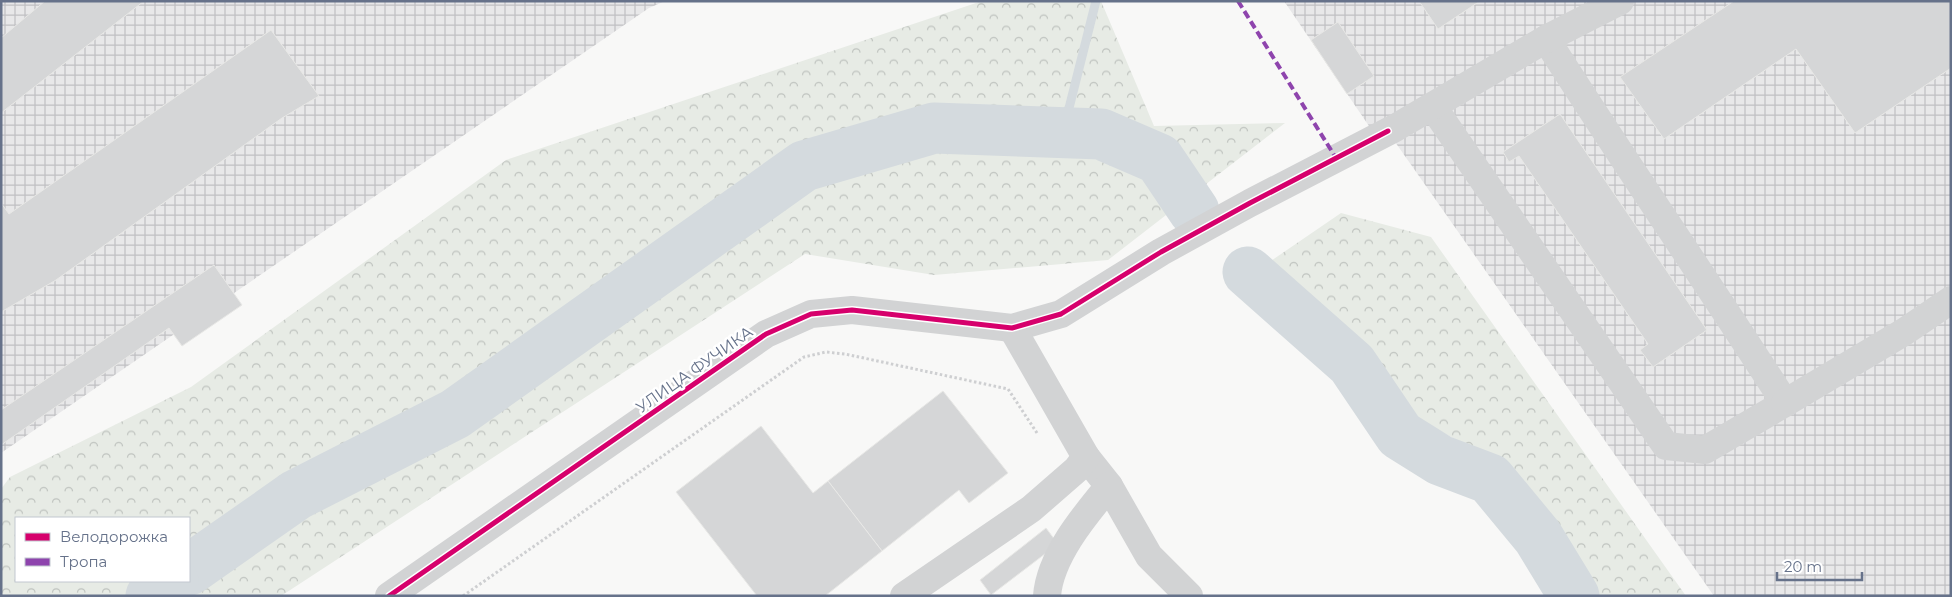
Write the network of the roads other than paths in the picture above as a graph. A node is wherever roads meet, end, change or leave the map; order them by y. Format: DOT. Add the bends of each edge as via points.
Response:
graph roads {
  1 [pos="1620,1"];
  2 [pos="1546,39"];
  3 [pos="1433,107"];
  4 [pos="1951,300"];
  5 [pos="1012,328"];
  6 [pos="1786,404"];
  7 [pos="1086,457"];
  8 [pos="1109,486"];
  9 [pos="389,596"];
  10 [pos="904,596"];
  11 [pos="1047,596"];
  12 [pos="1189,596"];
  1 -- 2 [label="street, УЛИЦА ФУЧИКА"];
  2 -- 3 [label="street, УЛИЦА ФУЧИКА"];
  2 -- 6 [label="street"];
  3 -- 5 [label="street, УЛИЦА ФУЧИКА" via="1161,252 1061,314"];
  3 -- 6 [label="street" via="1666,446 1705,450"];
  4 -- 6 [label="street"];
  5 -- 7 [label="street"];
  5 -- 9 [label="street, УЛИЦА ФУЧИКА" via="852,310 811,314 766,334"];
  7 -- 8 [label="street"];
  7 -- 10 [label="street" via="1077,469 1031,509"];
  8 -- 11 [label="street" via="1082,519 1060,556 1047,587"];
  8 -- 12 [label="street" via="1149,556"];
}
